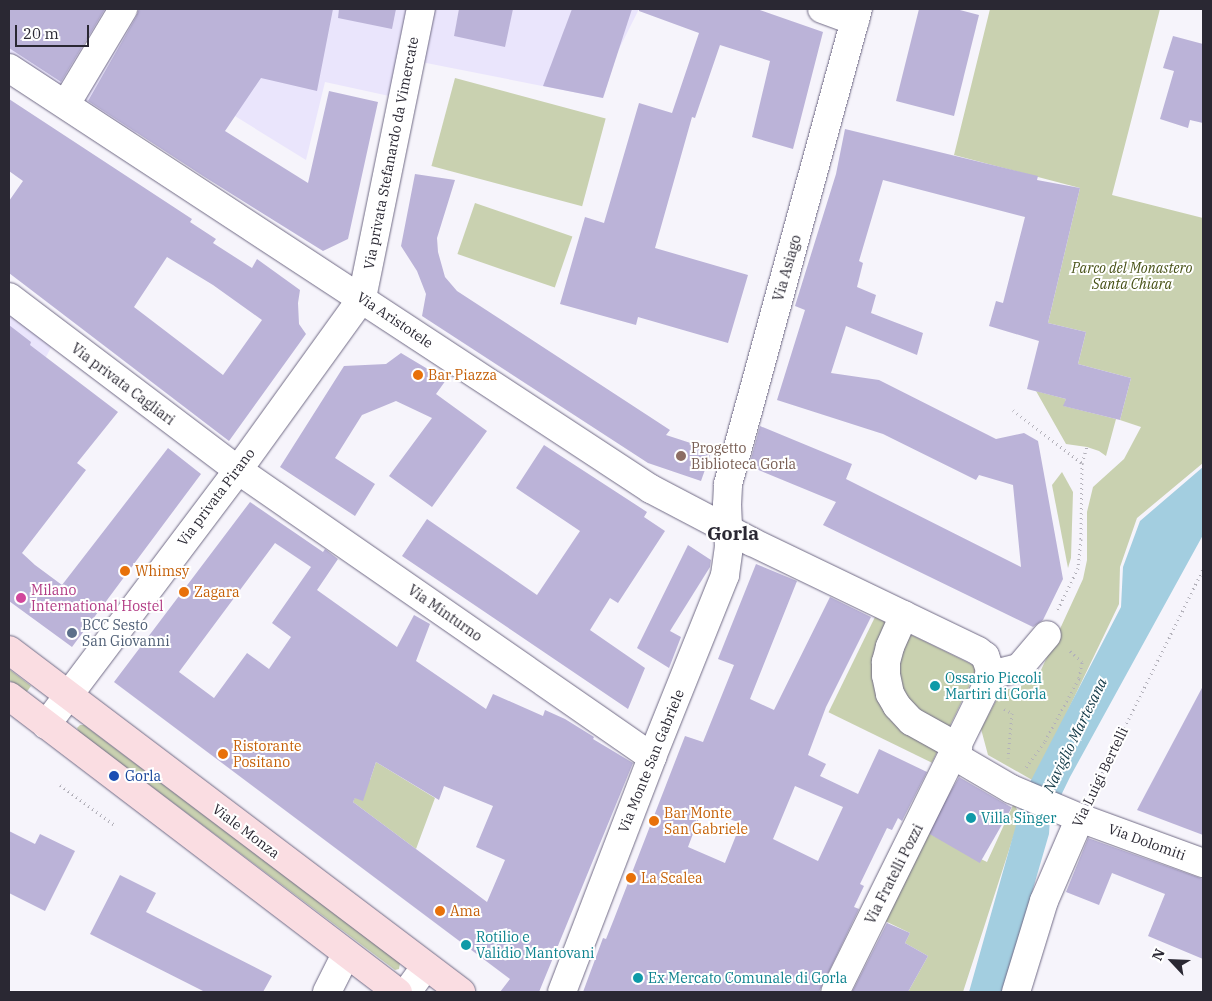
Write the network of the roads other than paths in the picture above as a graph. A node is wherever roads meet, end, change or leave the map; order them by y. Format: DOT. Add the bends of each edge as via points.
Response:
graph roads {
  1 [pos="123,9"];
  2 [pos="421,9"];
  3 [pos="822,9"];
  4 [pos="856,15"];
  5 [pos="9,68"];
  6 [pos="66,104"];
  7 [pos="9,297"];
  8 [pos="362,298"];
  9 [pos="238,470"];
  10 [pos="728,529"];
  11 [pos="894,610"];
  12 [pos="1045,637"];
  13 [pos="9,650"];
  14 [pos="986,686"];
  15 [pos="68,695"];
  16 [pos="9,696"];
  17 [pos="46,725"];
  18 [pos="955,751"];
  19 [pos="652,757"];
  20 [pos="1072,814"];
  21 [pos="1203,863"];
  22 [pos="346,954"];
  23 [pos="426,966"];
  24 [pos="327,992"];
  25 [pos="398,992"];
  26 [pos="407,992"];
  27 [pos="461,992"];
  28 [pos="562,992"];
  29 [pos="835,992"];
  30 [pos="1016,992"];
  1 -- 6 [label="street"];
  2 -- 8 [label="street, Via privata Stefanardo da Vimercate"];
  3 -- 4 [label="street"];
  4 -- 10 [label="street, Via Asiago" via="730,474"];
  5 -- 6 [label="street, Via Aristotele"];
  6 -- 8 [label="street, Via Aristotele"];
  7 -- 9 [label="street, Via privata Cagliari"];
  8 -- 9 [label="street, Via privata Pirano"];
  8 -- 10 [label="street, Via Aristotele" via="651,489"];
  9 -- 15 [label="street, Via privata Pirano"];
  9 -- 19 [label="street, Via Minturno"];
  10 -- 11 [label="street, Via Aristotele"];
  10 -- 19 [label="street, Via Monte San Gabriele" via="729,547 722,584"];
  11 -- 14 [label="street, Via Aristotele" via="978,650 988,661"];
  11 -- 18 [label="street, Via Dolomiti" via="886,662 890,694 911,721"];
  12 -- 14 [label="street" via="1019,668"];
  13 -- 15 [label="main road, Viale Monza"];
  14 -- 18 [label="street, Via Fratelli Pozzi"];
  15 -- 17 [label="street"];
  15 -- 23 [label="main road, Viale Monza"];
  16 -- 17 [label="main road"];
  17 -- 22 [label="main road"];
  18 -- 20 [label="street, Via Dolomiti" via="1020,781"];
  18 -- 29 [label="street, Via Fratelli Pozzi"];
  19 -- 28 [label="street, Via Monte San Gabriele"];
  20 -- 21 [label="street, Via Dolomiti"];
  20 -- 30 [label="street, Via Luigi Bertelli"];
  22 -- 24 [label="street"];
  22 -- 25 [label="main road"];
  23 -- 26 [label="street"];
  23 -- 27 [label="main road, Viale Monza"];
}
